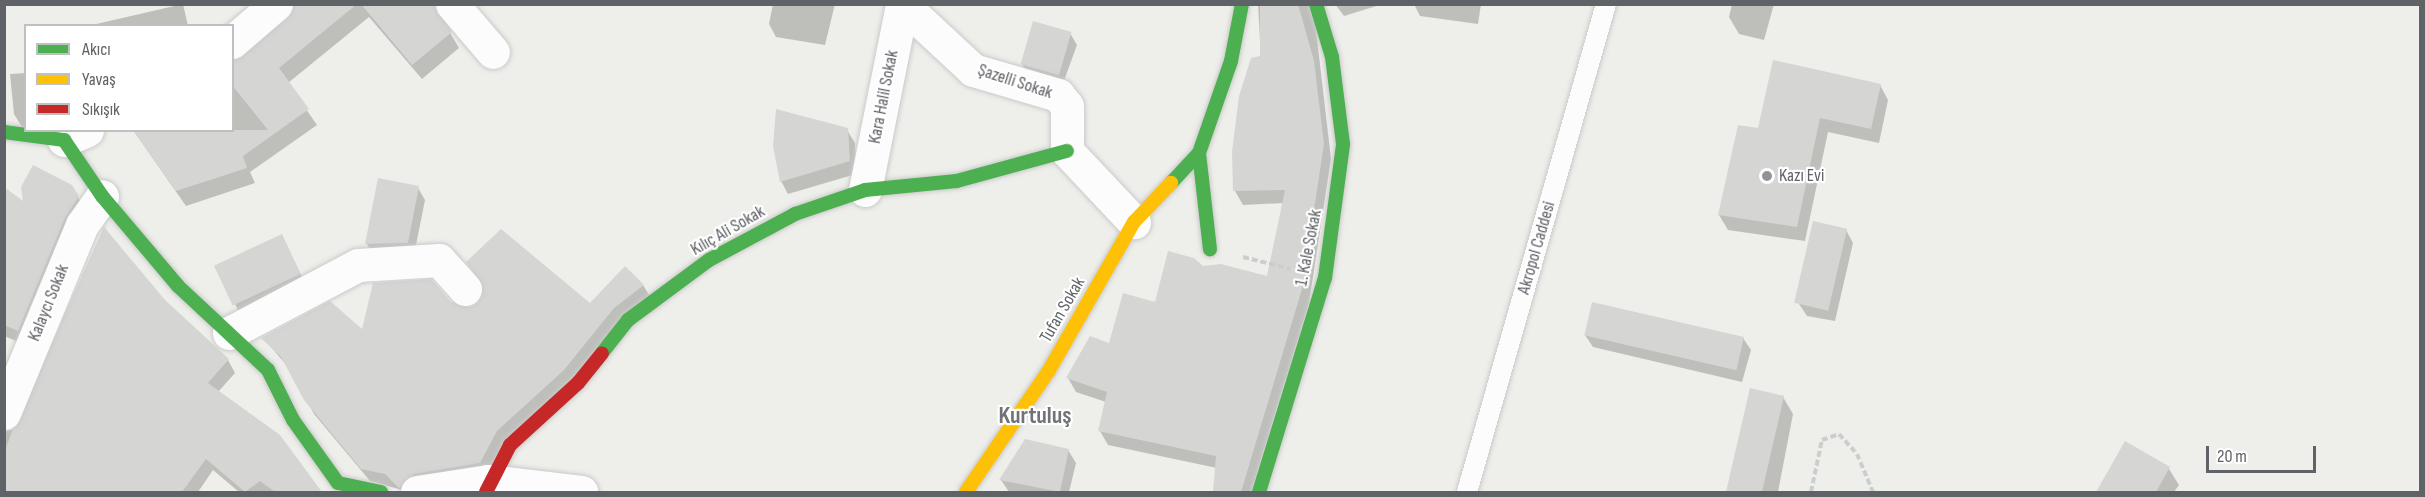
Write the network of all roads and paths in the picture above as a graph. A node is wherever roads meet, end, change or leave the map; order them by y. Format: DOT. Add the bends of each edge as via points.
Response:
graph roads {
  1 [pos="276,4"];
  2 [pos="452,4"];
  3 [pos="902,4"];
  4 [pos="1242,4"];
  5 [pos="1316,4"];
  6 [pos="1606,4"];
  7 [pos="234,40"];
  8 [pos="493,52"];
  9 [pos="4,132"];
  10 [pos="76,135"];
  11 [pos="1067,151"];
  12 [pos="1199,153"];
  13 [pos="865,190"];
  14 [pos="102,196"];
  15 [pos="1134,222"];
  16 [pos="1210,249"];
  17 [pos="1325,278"];
  18 [pos="465,289"];
  19 [pos="229,333"];
  20 [pos="4,413"];
  21 [pos="487,487"];
  22 [pos="381,492"];
  23 [pos="417,492"];
  24 [pos="581,492"];
  25 [pos="966,492"];
  26 [pos="1259,492"];
  27 [pos="1467,492"];
  28 [pos="1811,492"];
  29 [pos="1873,492"];
  1 -- 7 [label="street"];
  2 -- 8 [label="street"];
  3 -- 11 [label="street, Şazelli Sokak" via="973,70 1058,95 1067,106"];
  3 -- 13 [label="street, Kara Halil Sokak"];
  4 -- 12 [label="street, Tufan Sokak" via="1231,61"];
  5 -- 17 [label="street, 1. Kale Sokak" via="1332,57 1343,144"];
  6 -- 27 [label="lane, Akropol Caddesi"];
  9 -- 10 [label="street"];
  10 -- 14 [label="street"];
  11 -- 13 [label="street, Kılıç Ali Sokak" via="957,181"];
  11 -- 15 [label="street"];
  12 -- 15 [label="street, Tufan Sokak"];
  12 -- 16 [label="street, Tufan Sokak"];
  13 -- 21 [label="street, Kılıç Ali Sokak" via="795,214 709,260 628,320 579,383 510,445"];
  14 -- 19 [label="street" via="178,286"];
  14 -- 20 [label="street, Kalaycı Sokak" via="82,225"];
  15 -- 25 [label="street, Tufan Sokak" via="1048,372"];
  16 -- 17 [label="path"];
  17 -- 26 [label="street, 1. Kale Sokak"];
  18 -- 19 [label="street" via="439,260 358,265"];
  19 -- 22 [label="street" via="268,370 293,420 338,483"];
  21 -- 23 [label="street"];
  21 -- 24 [label="street"];
  28 -- 29 [label="path" via="1822,440 1839,434 1857,454"];
}
